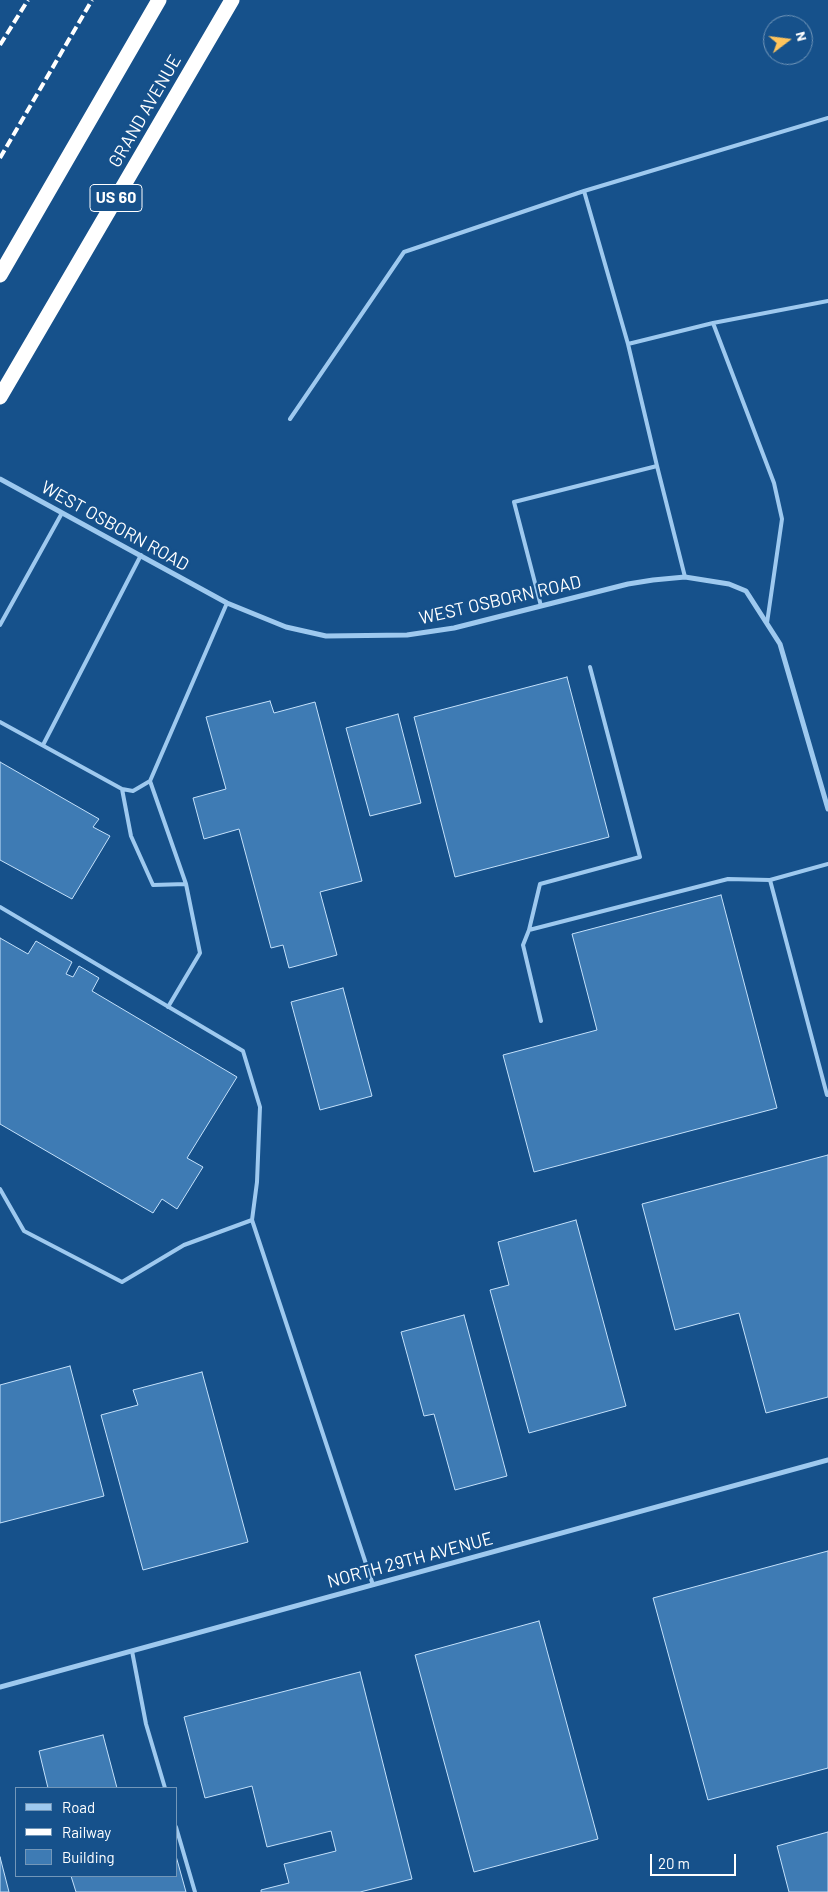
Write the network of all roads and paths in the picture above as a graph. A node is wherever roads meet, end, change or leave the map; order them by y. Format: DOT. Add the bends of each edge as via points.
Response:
graph roads {
  1 [pos="159,0"];
  2 [pos="232,0"];
  3 [pos="828,118"];
  4 [pos="584,191"];
  5 [pos="0,275"];
  6 [pos="828,301"];
  7 [pos="713,322"];
  8 [pos="628,344"];
  9 [pos="0,397"];
  10 [pos="290,419"];
  11 [pos="657,466"];
  12 [pos="0,479"];
  13 [pos="62,513"];
  14 [pos="141,555"];
  15 [pos="685,577"];
  16 [pos="227,603"];
  17 [pos="541,606"];
  18 [pos="767,623"];
  19 [pos="0,625"];
  20 [pos="590,667"];
  21 [pos="0,722"];
  22 [pos="42,745"];
  23 [pos="150,781"];
  24 [pos="122,789"];
  25 [pos="828,809"];
  26 [pos="828,864"];
  27 [pos="770,880"];
  28 [pos="186,884"];
  29 [pos="0,907"];
  30 [pos="529,930"];
  31 [pos="168,1007"];
  32 [pos="542,1022"];
  33 [pos="828,1094"];
  34 [pos="0,1189"];
  35 [pos="252,1220"];
  36 [pos="828,1460"];
  37 [pos="373,1585"];
  38 [pos="132,1651"];
  39 [pos="0,1687"];
  40 [pos="165,1787"];
  41 [pos="178,1834"];
  42 [pos="195,1892"];
  1 -- 5 [label="highway"];
  2 -- 9 [label="highway, GRAND AVENUE / US 60"];
  3 -- 4 [label="lane"];
  4 -- 8 [label="lane"];
  4 -- 10 [label="lane" via="404,252"];
  6 -- 7 [label="lane"];
  7 -- 8 [label="lane"];
  7 -- 18 [label="lane" via="774,483 782,519"];
  8 -- 11 [label="lane"];
  11 -- 15 [label="lane"];
  11 -- 17 [label="lane" via="514,502"];
  12 -- 13 [label="street, WEST OSBORN ROAD"];
  13 -- 14 [label="street, WEST OSBORN ROAD"];
  13 -- 19 [label="lane"];
  14 -- 16 [label="street, WEST OSBORN ROAD"];
  14 -- 22 [label="lane"];
  15 -- 17 [label="street, WEST OSBORN ROAD" via="628,584"];
  15 -- 18 [label="street, WEST OSBORN ROAD" via="730,584 746,591"];
  16 -- 17 [label="street, WEST OSBORN ROAD" via="286,627 326,636 354,637 407,635 454,628"];
  16 -- 23 [label="lane"];
  18 -- 25 [label="street, WEST OSBORN ROAD" via="780,644"];
  20 -- 30 [label="lane" via="640,857 540,884"];
  21 -- 22 [label="lane"];
  22 -- 24 [label="lane"];
  23 -- 24 [label="lane" via="133,791"];
  23 -- 28 [label="lane"];
  24 -- 28 [label="lane" via="130,836 154,885"];
  26 -- 27 [label="lane"];
  27 -- 30 [label="lane" via="728,879"];
  27 -- 33 [label="lane"];
  28 -- 31 [label="lane" via="200,953"];
  29 -- 31 [label="lane"];
  30 -- 32 [label="lane" via="523,946"];
  31 -- 35 [label="lane" via="243,1052 260,1107"];
  34 -- 35 [label="lane" via="24,1231 122,1282 184,1245"];
  35 -- 37 [label="lane"];
  36 -- 37 [label="street, NORTH 29TH AVENUE"];
  37 -- 38 [label="street, NORTH 29TH AVENUE"];
  38 -- 39 [label="street, NORTH 29TH AVENUE"];
  38 -- 40 [label="lane" via="146,1724"];
  41 -- 42 [label="lane"];
}
